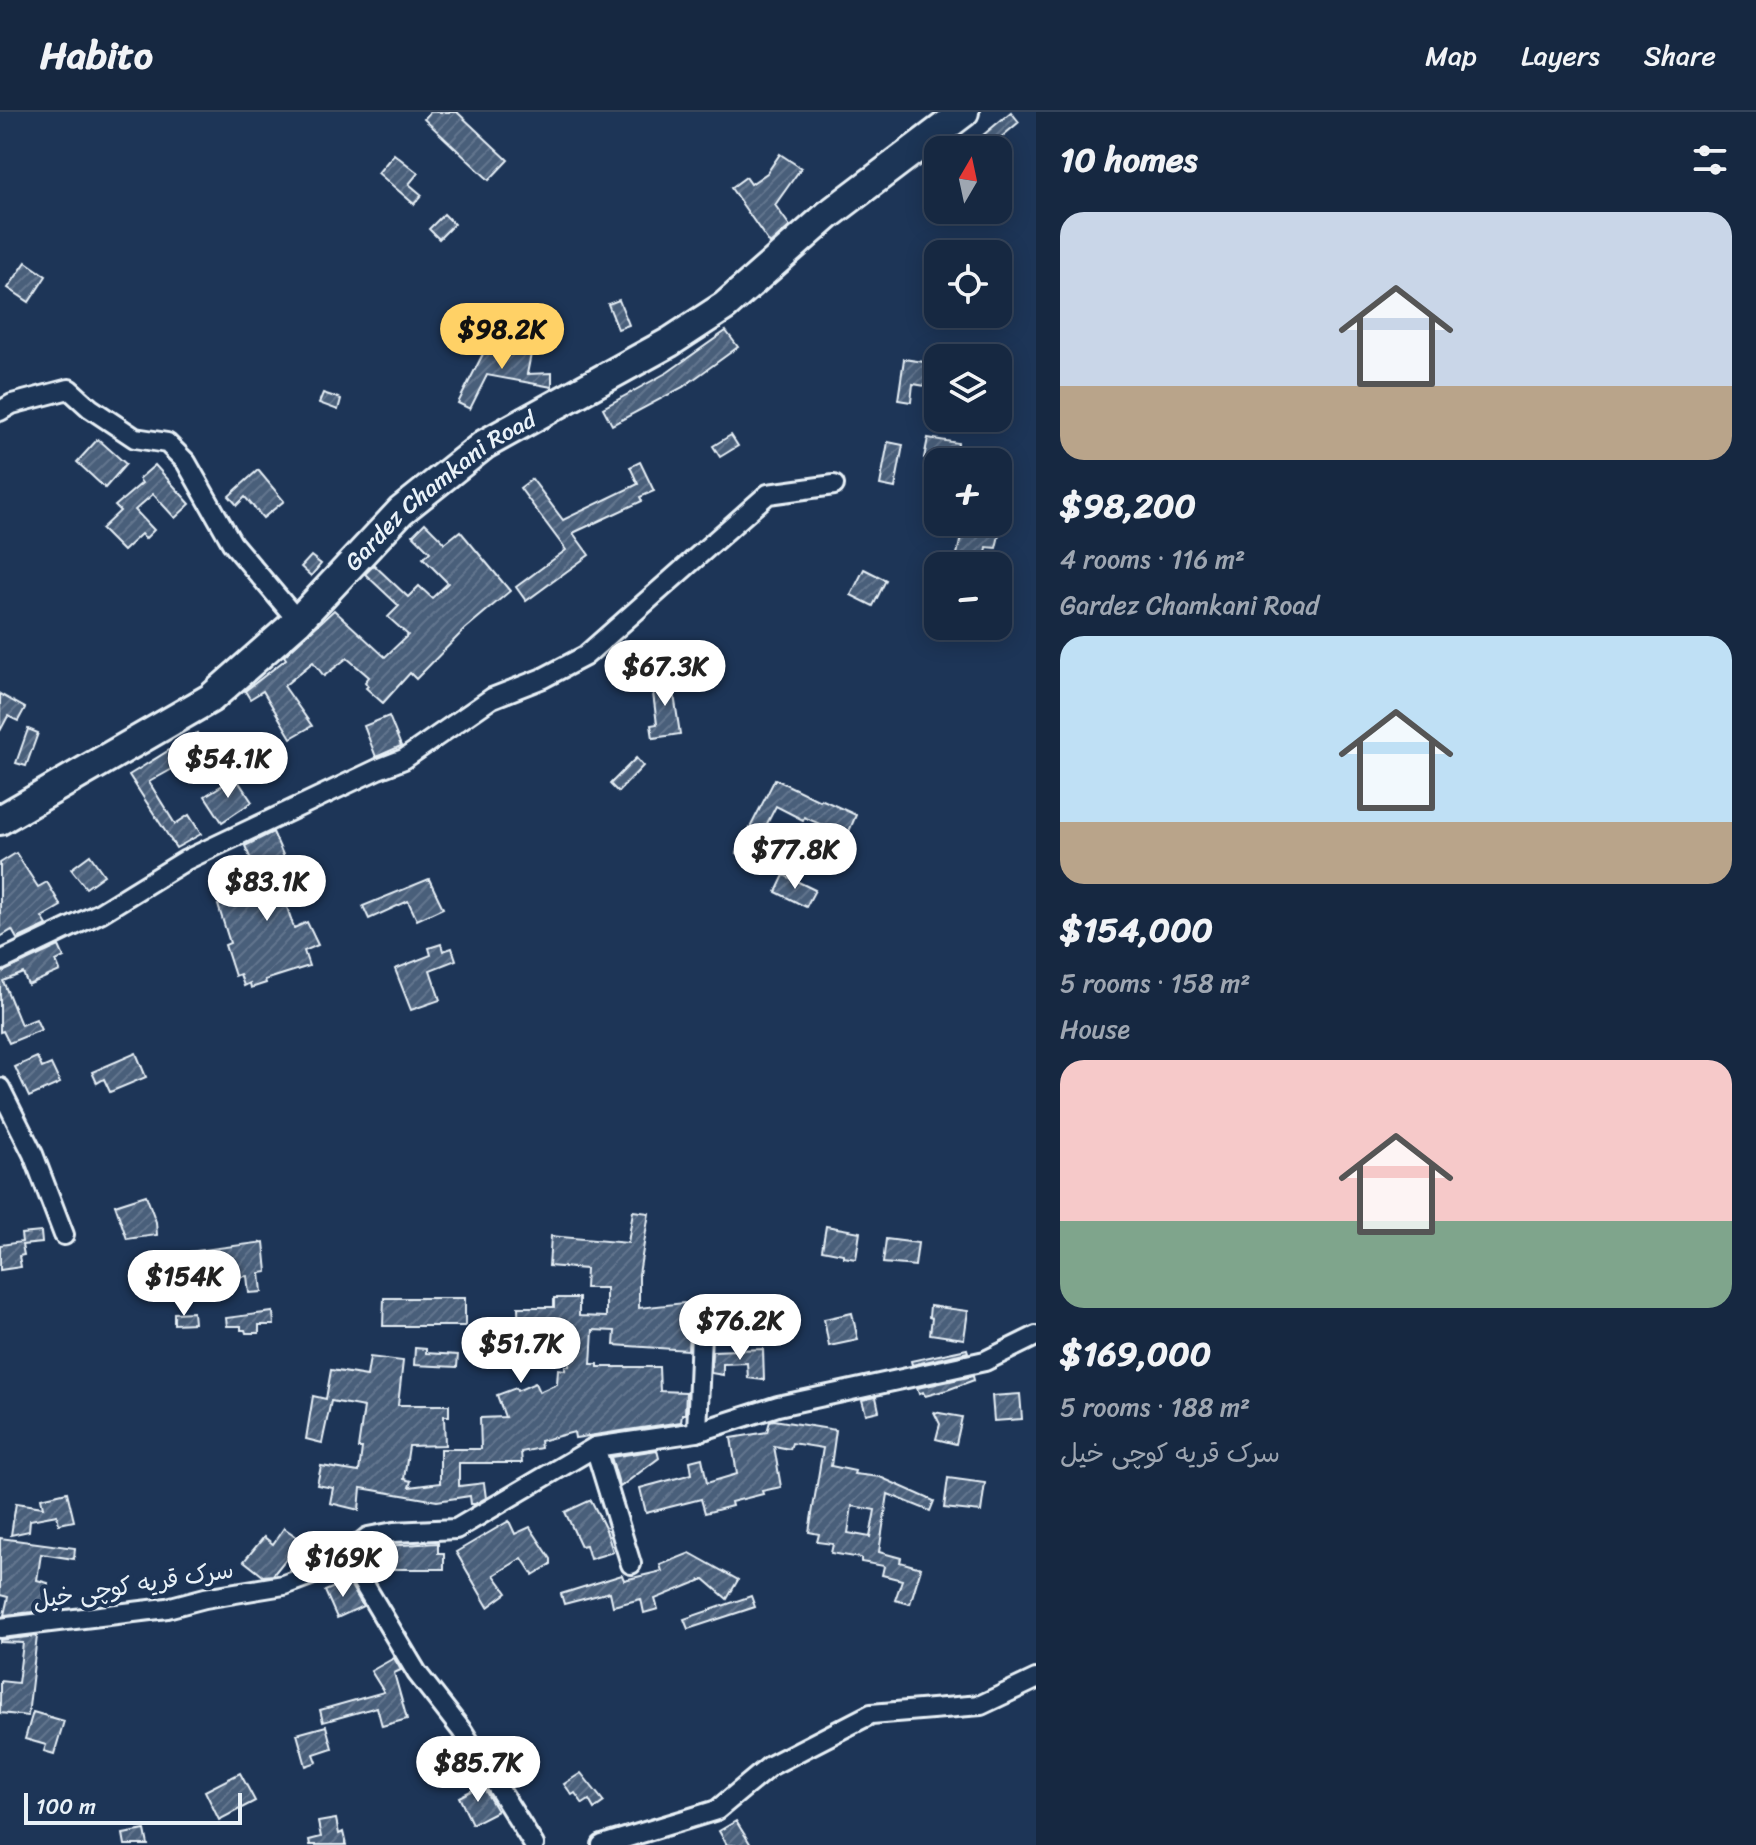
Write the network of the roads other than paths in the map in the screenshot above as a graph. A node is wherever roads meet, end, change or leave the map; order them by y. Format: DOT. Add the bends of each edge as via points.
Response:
graph roads {
  1 [pos="964,112"];
  2 [pos="0,411"];
  3 [pos="834,485"];
  4 [pos="298,621"];
  5 [pos="0,820"];
  6 [pos="0,961"];
  7 [pos="0,1088"];
  8 [pos="64,1235"];
  9 [pos="702,1309"];
  10 [pos="1036,1336"];
  11 [pos="697,1432"];
  12 [pos="595,1447"];
  13 [pos="346,1554"];
  14 [pos="631,1564"];
  15 [pos="0,1628"];
  16 [pos="1036,1679"];
  17 [pos="534,1845"];
  18 [pos="602,1845"];
  1 -- 4 [label="highway, Gardez Chamkani Road" via="828,215 725,306 485,444 401,511"];
  2 -- 4 [label="street" via="69,389 135,438 167,443 186,462 232,543"];
  3 -- 6 [label="street" via="768,494 585,656 492,698 404,759 186,860 100,913"];
  4 -- 5 [label="highway, Gardez Chamkani Road" via="211,698"];
  7 -- 8 [label="street"];
  9 -- 11 [label="street"];
  10 -- 11 [label="street, سرک قریه کوچی خیل" via="985,1361 778,1406"];
  11 -- 12 [label="street, سرک قریه کوچی خیل"];
  12 -- 13 [label="street, سرک قریه کوچی خیل" via="456,1529 368,1537"];
  12 -- 14 [label="street"];
  13 -- 15 [label="street, سرک قریه کوچی خیل" via="329,1568 284,1585 167,1608"];
  13 -- 17 [label="street" via="417,1673 463,1732"];
  16 -- 18 [label="street" via="981,1705 871,1714 770,1766 717,1810"];
}
